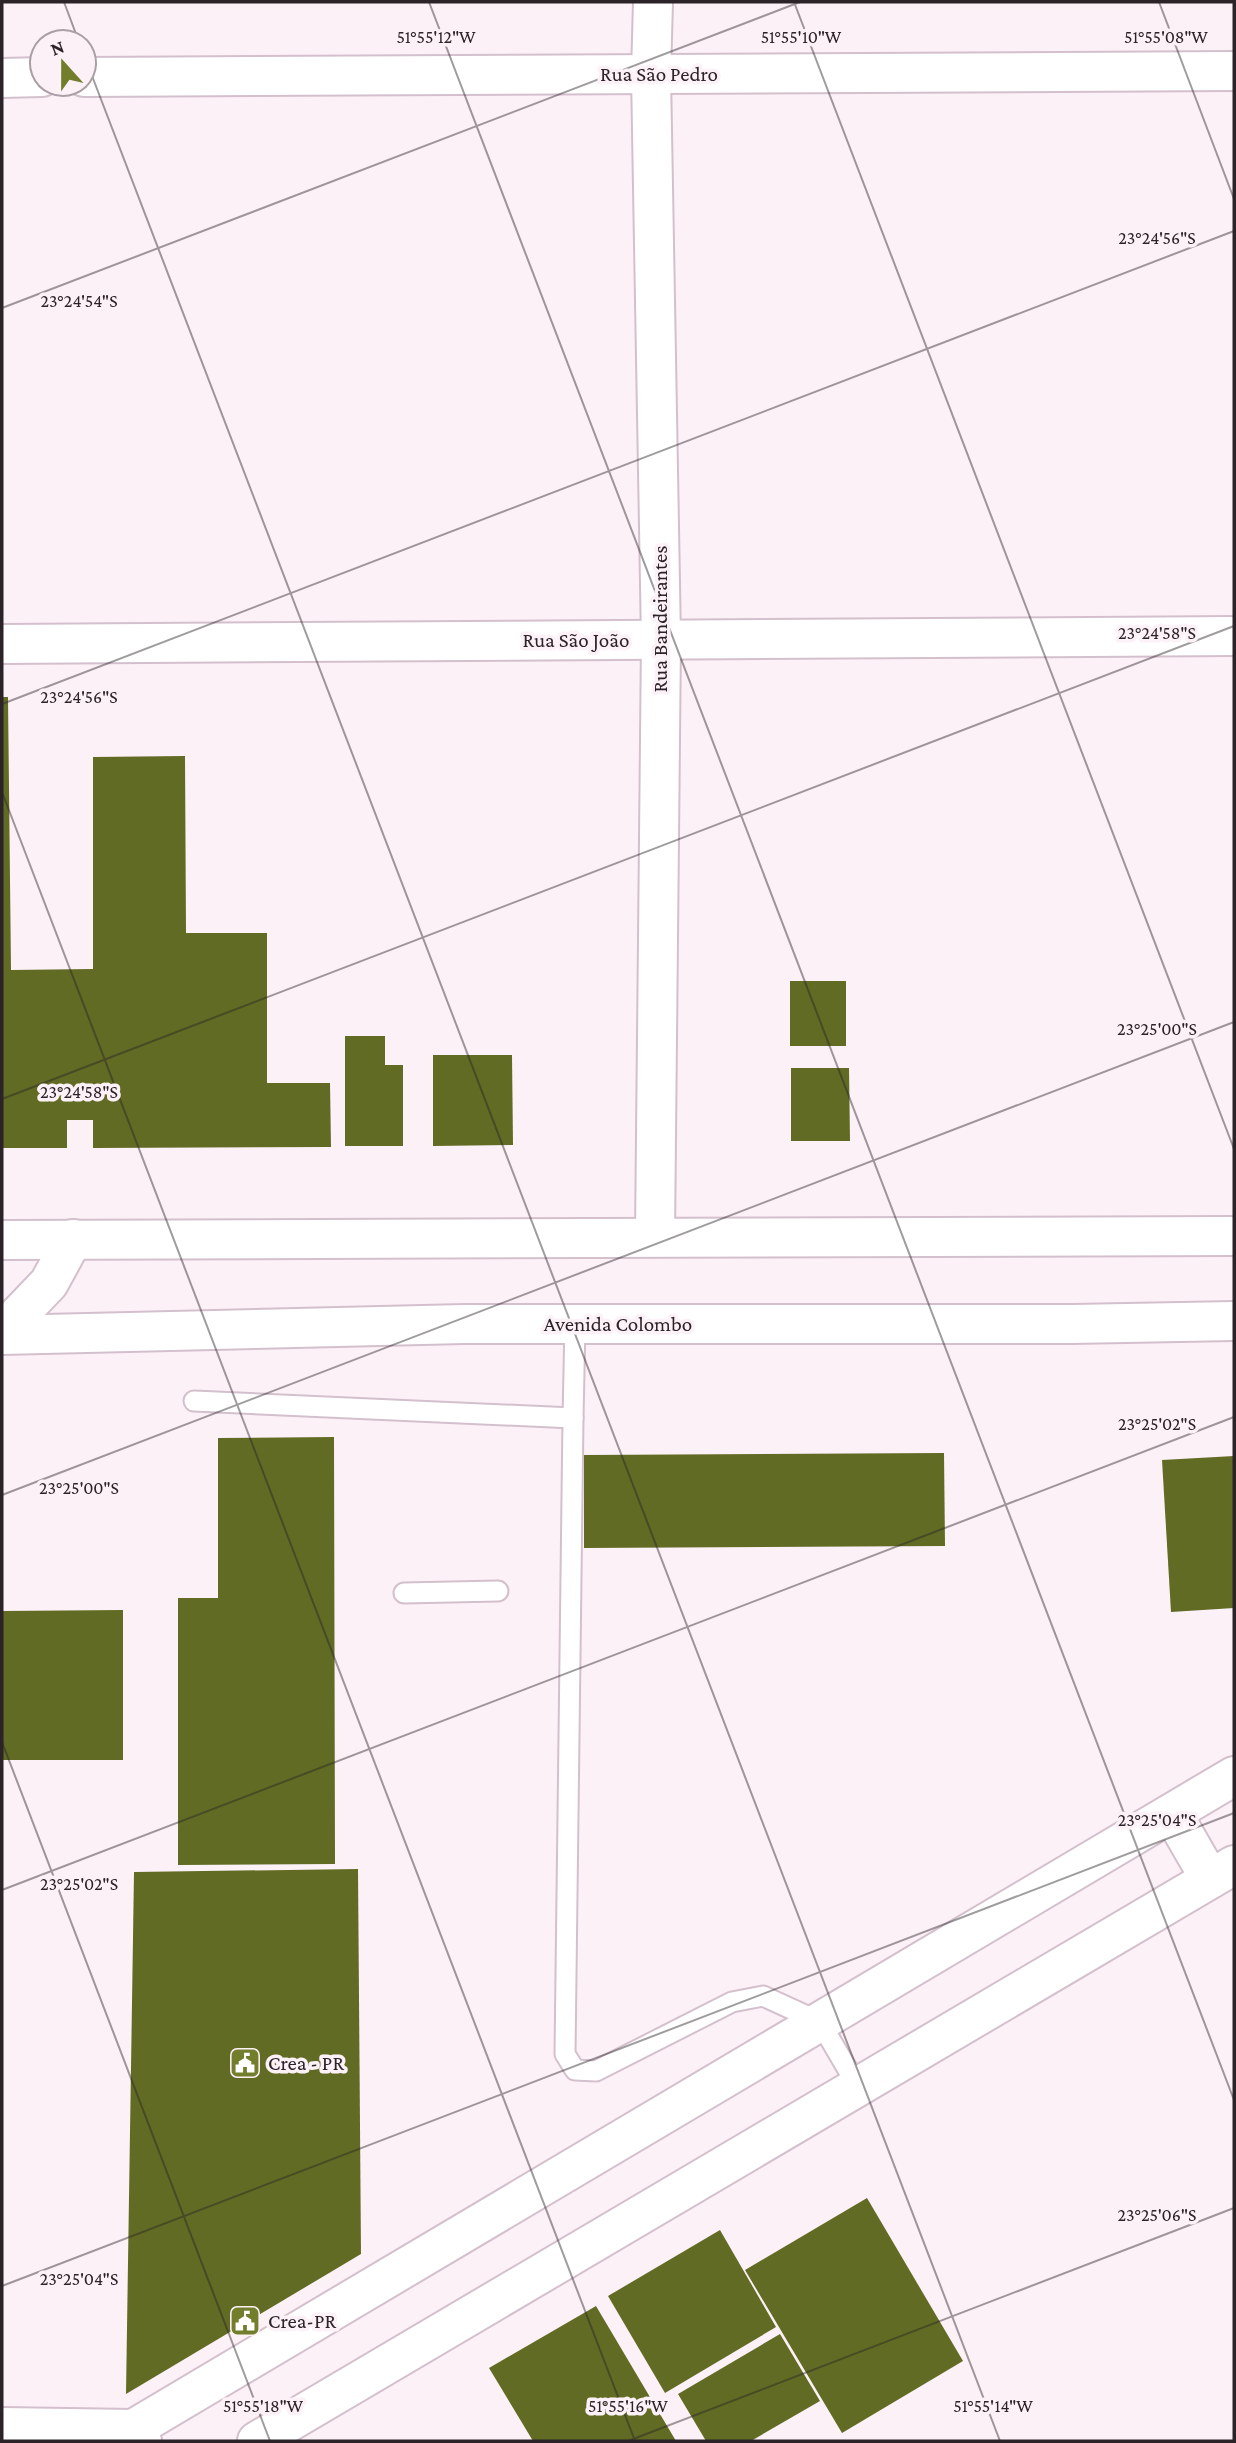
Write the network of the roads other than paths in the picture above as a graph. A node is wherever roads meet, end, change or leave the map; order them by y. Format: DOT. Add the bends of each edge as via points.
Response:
graph roads {
  1 [pos="653,2"];
  2 [pos="1234,71"];
  3 [pos="651,74"];
  4 [pos="28,77"];
  5 [pos="98,77"];
  6 [pos="2,78"];
  7 [pos="1234,636"];
  8 [pos="661,640"];
  9 [pos="2,643"];
  10 [pos="656,1236"];
  11 [pos="1234,1236"];
  12 [pos="73,1239"];
  13 [pos="2,1240"];
  14 [pos="1234,1321"];
  15 [pos="575,1324"];
  16 [pos="2,1334"];
  17 [pos="194,1401"];
  18 [pos="573,1418"];
  19 [pos="498,1591"];
  20 [pos="404,1593"];
  21 [pos="1234,1776"];
  22 [pos="1172,1813"];
  23 [pos="1222,1872"];
  24 [pos="820,2022"];
  25 [pos="858,2087"];
  26 [pos="2,2427"];
  27 [pos="129,2437"];
  28 [pos="257,2441"];
  1 -- 3 [label="main road, Rua Bandeirantes"];
  2 -- 3 [label="main road, Rua São Pedro"];
  3 -- 5 [label="main road, Rua São Pedro"];
  3 -- 8 [label="main road, Rua Bandeirantes"];
  4 -- 6 [label="main road"];
  7 -- 8 [label="main road, Rua São João"];
  8 -- 9 [label="main road, Rua São João"];
  8 -- 10 [label="main road, Rua Bandeirantes"];
  10 -- 11 [label="main road"];
  10 -- 12 [label="main road"];
  12 -- 13 [label="main road"];
  12 -- 16 [label="main road" via="49,1283"];
  14 -- 15 [label="main road, Avenida Colombo"];
  15 -- 16 [label="main road, Avenida Colombo"];
  15 -- 18 [label="lane"];
  17 -- 18 [label="lane"];
  18 -- 24 [label="lane" via="565,2054 575,2070 596,2071 732,2002 763,1996"];
  19 -- 20 [label="lane"];
  21 -- 22 [label="main road"];
  22 -- 23 [label="main road"];
  22 -- 24 [label="main road"];
  23 -- 25 [label="main road"];
  24 -- 25 [label="lane"];
  24 -- 27 [label="main road"];
  25 -- 28 [label="main road"];
  26 -- 27 [label="main road"];
}
